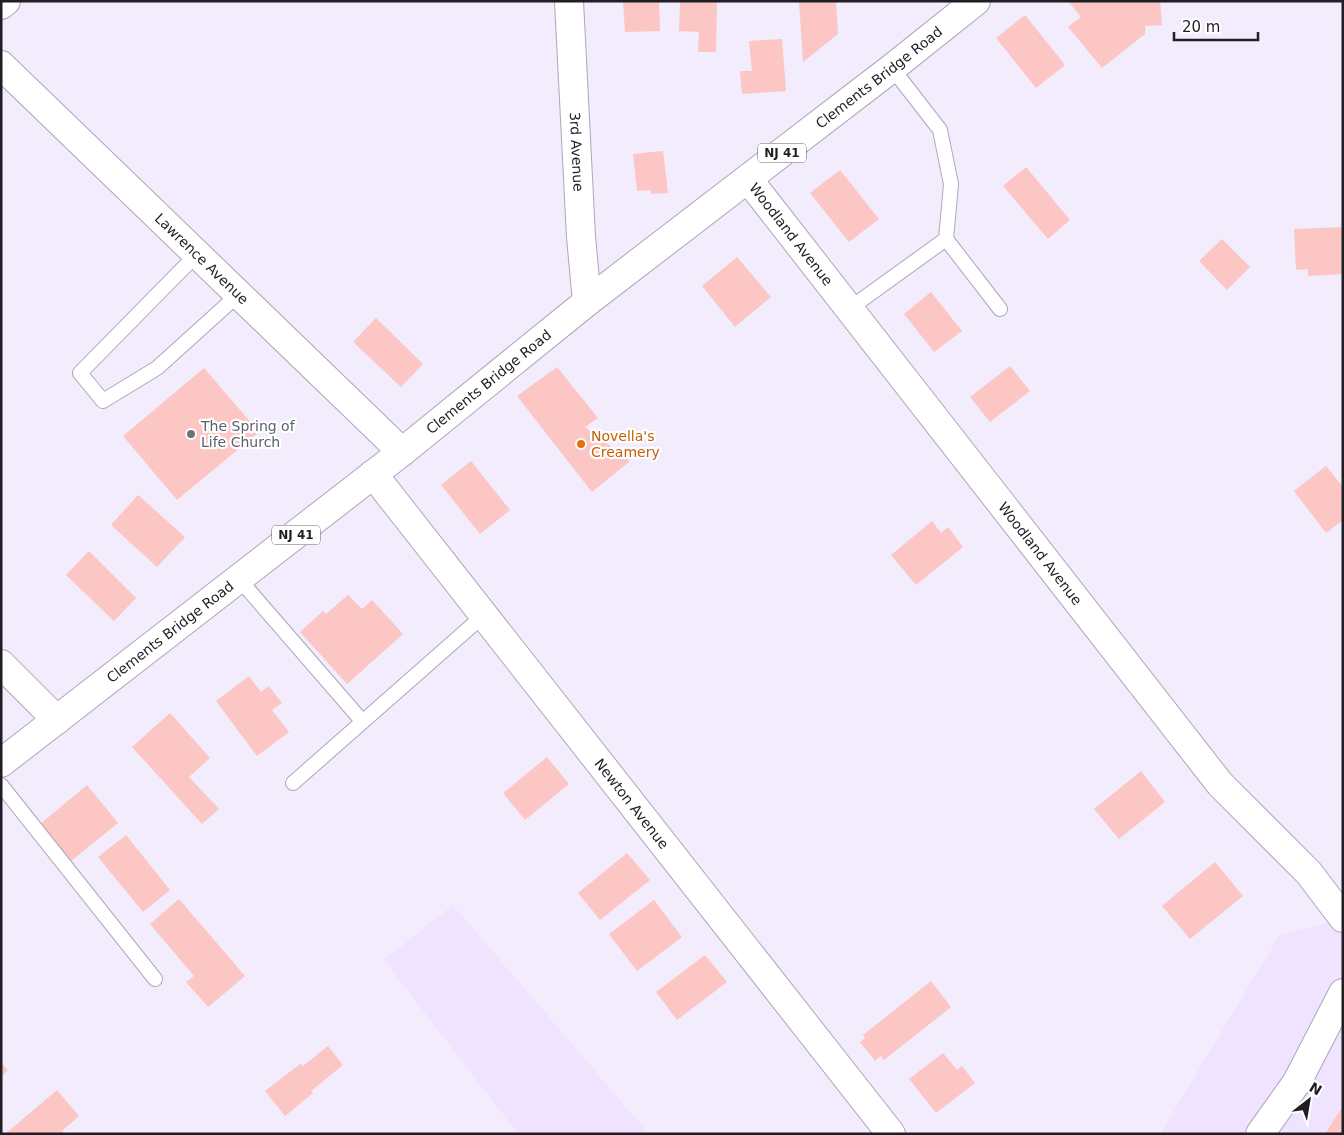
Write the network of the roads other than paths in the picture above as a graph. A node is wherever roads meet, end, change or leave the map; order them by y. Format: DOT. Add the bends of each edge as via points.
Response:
graph roads {
  1 [pos="6,1"];
  2 [pos="569,1"];
  3 [pos="976,1"];
  4 [pos="1,5"];
  5 [pos="1,65"];
  6 [pos="892,68"];
  7 [pos="748,179"];
  8 [pos="946,240"];
  9 [pos="197,254"];
  10 [pos="239,294"];
  11 [pos="587,302"];
  12 [pos="849,310"];
  13 [pos="1000,310"];
  14 [pos="402,452"];
  15 [pos="373,474"];
  16 [pos="239,580"];
  17 [pos="484,615"];
  18 [pos="1,664"];
  19 [pos="57,720"];
  20 [pos="362,722"];
  21 [pos="1,763"];
  22 [pos="293,782"];
  23 [pos="1,785"];
  24 [pos="1343,918"];
  25 [pos="155,979"];
  26 [pos="1343,993"];
  27 [pos="891,1134"];
  28 [pos="1260,1134"];
  1 -- 4 [label="street"];
  2 -- 11 [label="street, 3rd Avenue"];
  3 -- 6 [label="street, Clements Bridge Road / NJ 41"];
  5 -- 9 [label="street, Lawrence Avenue"];
  6 -- 7 [label="street, Clements Bridge Road / NJ 41"];
  6 -- 8 [label="lane" via="940,130 951,184"];
  7 -- 11 [label="street, Clements Bridge Road / NJ 41"];
  7 -- 12 [label="street, Woodland Avenue"];
  8 -- 12 [label="lane"];
  8 -- 13 [label="lane"];
  9 -- 10 [label="street, Lawrence Avenue"];
  9 -- 10 [label="lane" via="80,373 103,401 157,368"];
  10 -- 14 [label="street, Lawrence Avenue"];
  11 -- 14 [label="street, Clements Bridge Road / NJ 41"];
  12 -- 24 [label="street, Woodland Avenue" via="1220,784 1309,873"];
  14 -- 15 [label="street, Clements Bridge Road / NJ 41"];
  15 -- 16 [label="street, Clements Bridge Road / NJ 41"];
  15 -- 17 [label="street, Newton Avenue"];
  16 -- 19 [label="street, Clements Bridge Road / NJ 41"];
  16 -- 20 [label="lane"];
  17 -- 20 [label="lane"];
  17 -- 27 [label="street, Newton Avenue"];
  18 -- 19 [label="street"];
  19 -- 21 [label="street, Clements Bridge Road / NJ 41"];
  20 -- 22 [label="lane"];
  23 -- 25 [label="lane"];
  26 -- 28 [label="street" via="1297,1082"];
}
